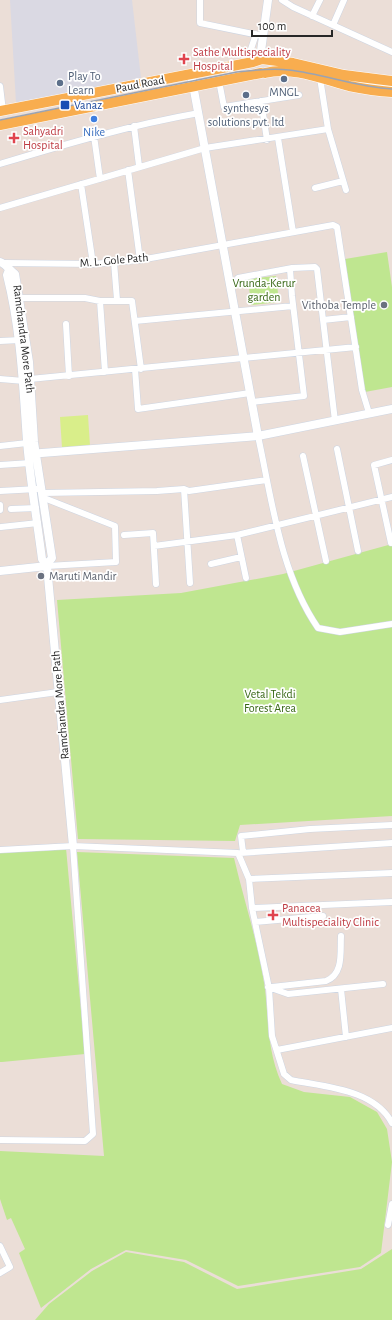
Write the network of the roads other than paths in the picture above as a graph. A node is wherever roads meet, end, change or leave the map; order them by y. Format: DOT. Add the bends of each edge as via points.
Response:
graph roads {
  1 [pos="200,0"];
  2 [pos="268,0"];
  3 [pos="282,0"];
  4 [pos="296,0"];
  5 [pos="320,0"];
  6 [pos="344,0"];
  7 [pos="293,7"];
  8 [pos="312,16"];
  9 [pos="333,25"];
  10 [pos="260,35"];
  11 [pos="250,52"];
  12 [pos="392,52"];
  13 [pos="262,60"];
  14 [pos="263,73"];
  15 [pos="191,74"];
  16 [pos="320,78"];
  17 [pos="219,81"];
  18 [pos="392,81"];
  19 [pos="0,86"];
  20 [pos="194,86"];
  21 [pos="392,92"];
  22 [pos="299,95"];
  23 [pos="261,101"];
  24 [pos="1,111"];
  25 [pos="198,113"];
  26 [pos="0,125"];
  27 [pos="134,126"];
  28 [pos="328,129"];
  29 [pos="94,136"];
  30 [pos="278,138"];
  31 [pos="267,140"];
  32 [pos="205,148"];
  33 [pos="0,164"];
  34 [pos="140,166"];
  35 [pos="128,170"];
  36 [pos="100,179"];
  37 [pos="343,181"];
  38 [pos="82,184"];
  39 [pos="315,188"];
  40 [pos="346,190"];
  41 [pos="0,208"];
  42 [pos="293,232"];
  43 [pos="223,245"];
  44 [pos="140,260"];
  45 [pos="114,262"];
  46 [pos="93,264"];
  47 [pos="5,265"];
  48 [pos="290,269"];
  49 [pos="238,278"];
  50 [pos="19,298"];
  51 [pos="117,300"];
  52 [pos="100,301"];
  53 [pos="293,306"];
  54 [pos="235,312"];
  55 [pos="351,317"];
  56 [pos="324,320"];
  57 [pos="135,321"];
  58 [pos="66,324"];
  59 [pos="20,340"];
  60 [pos="0,341"];
  61 [pos="356,347"];
  62 [pos="327,351"];
  63 [pos="298,354"];
  64 [pos="244,358"];
  65 [pos="138,369"];
  66 [pos="105,372"];
  67 [pos="69,376"];
  68 [pos="0,380"];
  69 [pos="27,380"];
  70 [pos="250,393"];
  71 [pos="251,402"];
  72 [pos="392,409"];
  73 [pos="369,413"];
  74 [pos="335,421"];
  75 [pos="258,436"];
  76 [pos="27,443"];
  77 [pos="0,446"];
  78 [pos="337,449"];
  79 [pos="33,454"];
  80 [pos="303,456"];
  81 [pos="392,460"];
  82 [pos="30,463"];
  83 [pos="0,465"];
  84 [pos="267,480"];
  85 [pos="184,489"];
  86 [pos="0,492"];
  87 [pos="40,492"];
  88 [pos="392,497"];
  89 [pos="381,500"];
  90 [pos="0,505"];
  91 [pos="36,508"];
  92 [pos="348,508"];
  93 [pos="11,509"];
  94 [pos="0,510"];
  95 [pos="316,516"];
  96 [pos="38,523"];
  97 [pos="277,526"];
  98 [pos="1,527"];
  99 [pos="124,535"];
  100 [pos="237,535"];
  101 [pos="187,543"];
  102 [pos="391,543"];
  103 [pos="154,546"];
  104 [pos="358,551"];
  105 [pos="241,558"];
  106 [pos="326,560"];
  107 [pos="211,564"];
  108 [pos="47,565"];
  109 [pos="0,571"];
  110 [pos="246,578"];
  111 [pos="190,583"];
  112 [pos="156,584"];
  113 [pos="392,624"];
  114 [pos="58,692"];
  115 [pos="0,700"];
  116 [pos="392,825"];
  117 [pos="392,843"];
  118 [pos="73,846"];
  119 [pos="0,850"];
  120 [pos="240,853"];
  121 [pos="392,873"];
  122 [pos="249,879"];
  123 [pos="392,902"];
  124 [pos="252,908"];
  125 [pos="323,916"];
  126 [pos="255,922"];
  127 [pos="341,936"];
  128 [pos="383,984"];
  129 [pos="268,987"];
  130 [pos="341,989"];
  131 [pos="392,1028"];
  132 [pos="346,1037"];
  133 [pos="277,1050"];
  134 [pos="392,1123"];
  135 [pos="0,1140"];
  136 [pos="392,1204"];
  137 [pos="388,1225"];
  138 [pos="0,1246"];
  139 [pos="0,1273"];
  1 -- 10 [label="street" via="200,23"];
  2 -- 10 [label="street"];
  3 -- 7 [label="street"];
  4 -- 7 [label="street"];
  5 -- 8 [label="street"];
  6 -- 9 [label="street"];
  7 -- 8 [label="street"];
  8 -- 9 [label="street"];
  9 -- 12 [label="street"];
  10 -- 11 [label="street"];
  10 -- 13 [label="street"];
  13 -- 14 [label="main road" via="270,68"];
  13 -- 15 [label="main road, Paud Road"];
  13 -- 18 [label="main road, Paud Road"];
  14 -- 16 [label="main road, Paud Road" via="291,72"];
  14 -- 17 [label="main road, Paud Road"];
  15 -- 20 [label="street"];
  15 -- 24 [label="main road, Paud Road"];
  16 -- 21 [label="main road, Paud Road" via="368,90"];
  16 -- 28 [label="street"];
  17 -- 20 [label="main road, Paud Road"];
  17 -- 23 [label="street" via="224,107"];
  19 -- 24 [label="street"];
  20 -- 25 [label="street"];
  20 -- 26 [label="main road, Paud Road"];
  22 -- 23 [label="street"];
  23 -- 31 [label="street"];
  25 -- 27 [label="street"];
  25 -- 32 [label="street"];
  27 -- 29 [label="street"];
  27 -- 34 [label="street"];
  28 -- 30 [label="street"];
  28 -- 37 [label="street"];
  29 -- 33 [label="street"];
  29 -- 36 [label="street"];
  30 -- 31 [label="street"];
  30 -- 42 [label="street"];
  31 -- 32 [label="street"];
  32 -- 34 [label="street"];
  32 -- 43 [label="street"];
  34 -- 35 [label="street"];
  35 -- 36 [label="street"];
  35 -- 44 [label="street"];
  36 -- 38 [label="street"];
  37 -- 39 [label="street"];
  37 -- 40 [label="street"];
  38 -- 41 [label="street"];
  38 -- 46 [label="street"];
  42 -- 43 [label="street, M. L. Gole Path"];
  42 -- 55 [label="street, M. L. Gole Path" via="332,225 337,228"];
  43 -- 44 [label="street, M. L. Gole Path"];
  43 -- 54 [label="street"];
  44 -- 45 [label="street, M. L. Gole Path"];
  45 -- 46 [label="street, M. L. Gole Path"];
  45 -- 51 [label="street"];
  46 -- 47 [label="street, M. L. Gole Path"];
  47 -- 50 [label="street, Ramchandra More Path" via="15,274"];
  47 -- 59 [label="street, Ramchandra More Path"];
  48 -- 49 [label="street"];
  48 -- 53 [label="street"];
  48 -- 56 [label="street" via="317,268"];
  50 -- 52 [label="street" via="85,298"];
  50 -- 69 [label="street, Ramchandra More Path" via="27,344"];
  51 -- 52 [label="street"];
  51 -- 57 [label="street" via="132,300"];
  52 -- 66 [label="street"];
  53 -- 54 [label="street"];
  53 -- 63 [label="street"];
  54 -- 57 [label="street"];
  54 -- 64 [label="street"];
  55 -- 56 [label="street"];
  55 -- 61 [label="street"];
  56 -- 62 [label="street"];
  57 -- 65 [label="street"];
  58 -- 67 [label="street"];
  59 -- 60 [label="street"];
  59 -- 69 [label="street, Ramchandra More Path"];
  61 -- 62 [label="street"];
  61 -- 73 [label="street" via="362,390"];
  62 -- 63 [label="street"];
  62 -- 74 [label="street"];
  63 -- 64 [label="street"];
  63 -- 71 [label="street" via="304,396"];
  64 -- 65 [label="street"];
  64 -- 70 [label="street"];
  65 -- 66 [label="street"];
  65 -- 70 [label="street" via="138,409"];
  66 -- 67 [label="street"];
  67 -- 69 [label="street"];
  68 -- 69 [label="street"];
  69 -- 76 [label="street, Ramchandra More Path"];
  69 -- 79 [label="street, Ramchandra More Path"];
  70 -- 71 [label="street"];
  71 -- 75 [label="street"];
  72 -- 73 [label="street"];
  73 -- 74 [label="street"];
  74 -- 75 [label="street"];
  75 -- 79 [label="street"];
  75 -- 84 [label="street"];
  76 -- 77 [label="street"];
  76 -- 79 [label="street, Ramchandra More Path"];
  78 -- 92 [label="street"];
  79 -- 82 [label="street, Ramchandra More Path"];
  79 -- 87 [label="street, Ramchandra More Path"];
  80 -- 95 [label="street"];
  81 -- 89 [label="street" via="374,465"];
  82 -- 83 [label="street"];
  82 -- 87 [label="street, Ramchandra More Path"];
  84 -- 85 [label="street" via="189,491"];
  84 -- 97 [label="street"];
  85 -- 87 [label="street"];
  85 -- 101 [label="street"];
  86 -- 87 [label="street"];
  87 -- 91 [label="street, Ramchandra More Path"];
  87 -- 108 [label="street, Ramchandra More Path" via="52,558"];
  87 -- 108 [label="street" via="114,526 116,562"];
  88 -- 89 [label="street"];
  89 -- 92 [label="street"];
  89 -- 102 [label="street"];
  90 -- 94 [label="street"];
  91 -- 93 [label="street"];
  91 -- 96 [label="street, Ramchandra More Path"];
  92 -- 95 [label="street"];
  92 -- 104 [label="street"];
  95 -- 97 [label="street"];
  95 -- 106 [label="street"];
  96 -- 98 [label="street"];
  96 -- 108 [label="street, Ramchandra More Path" via="42,559"];
  97 -- 100 [label="street"];
  97 -- 113 [label="street" via="290,570 306,610 318,628 340,632"];
  99 -- 103 [label="street" via="153,533"];
  100 -- 101 [label="street"];
  100 -- 105 [label="street"];
  101 -- 103 [label="street"];
  101 -- 111 [label="street"];
  103 -- 112 [label="street"];
  105 -- 107 [label="street"];
  105 -- 110 [label="street"];
  108 -- 109 [label="street"];
  108 -- 114 [label="street, Ramchandra More Path"];
  114 -- 115 [label="street"];
  114 -- 118 [label="street, Ramchandra More Path"];
  116 -- 120 [label="street" via="241,836"];
  117 -- 120 [label="street"];
  118 -- 119 [label="street"];
  118 -- 120 [label="street"];
  118 -- 135 [label="street" via="93,1134 85,1141"];
  120 -- 122 [label="street"];
  121 -- 122 [label="street"];
  122 -- 124 [label="street"];
  123 -- 124 [label="street"];
  124 -- 126 [label="street"];
  125 -- 126 [label="street"];
  126 -- 129 [label="street"];
  127 -- 129 [label="street" via="339,969 333,978 326,981"];
  128 -- 130 [label="street"];
  129 -- 130 [label="street" via="288,994"];
  129 -- 133 [label="street" via="272,1036"];
  130 -- 132 [label="street"];
  131 -- 132 [label="street"];
  132 -- 133 [label="street"];
  133 -- 134 [label="street" via="284,1074 288,1078 355,1094 382,1110"];
  136 -- 137 [label="street"];
  138 -- 139 [label="street" via="10,1267"];
}
